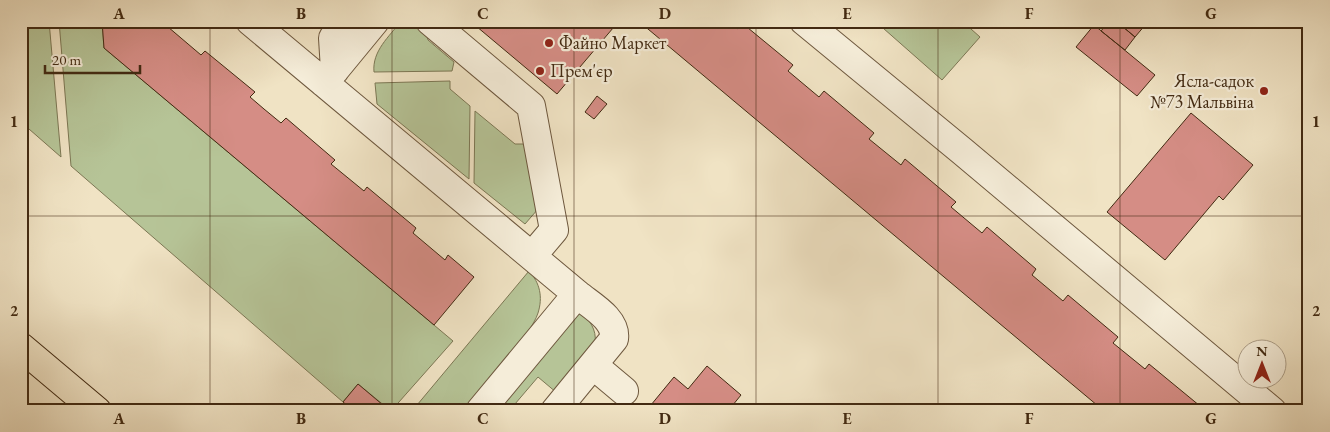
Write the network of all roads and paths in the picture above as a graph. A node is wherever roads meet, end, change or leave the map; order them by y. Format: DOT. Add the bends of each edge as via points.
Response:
graph roads {
  1 [pos="250,21"];
  2 [pos="345,21"];
  3 [pos="375,21"];
  4 [pos="430,21"];
  5 [pos="804,21"];
  6 [pos="330,76"];
  7 [pos="532,256"];
  8 [pos="577,294"];
  9 [pos="21,348"];
  10 [pos="593,365"];
  11 [pos="624,391"];
  12 [pos="97,411"];
  13 [pos="480,411"];
  14 [pos="555,411"];
  15 [pos="1272,411"];
  1 -- 6 [label="lane"];
  2 -- 6 [label="lane" via="333,38"];
  3 -- 6 [label="lane"];
  4 -- 7 [label="lane" via="531,106 554,230"];
  5 -- 15 [label="lane"];
  6 -- 7 [label="lane"];
  7 -- 8 [label="lane"];
  8 -- 10 [label="lane" via="605,317 615,332 614,339"];
  8 -- 13 [label="lane"];
  9 -- 12 [label="main road"];
  10 -- 11 [label="lane"];
  10 -- 14 [label="lane"];
}
